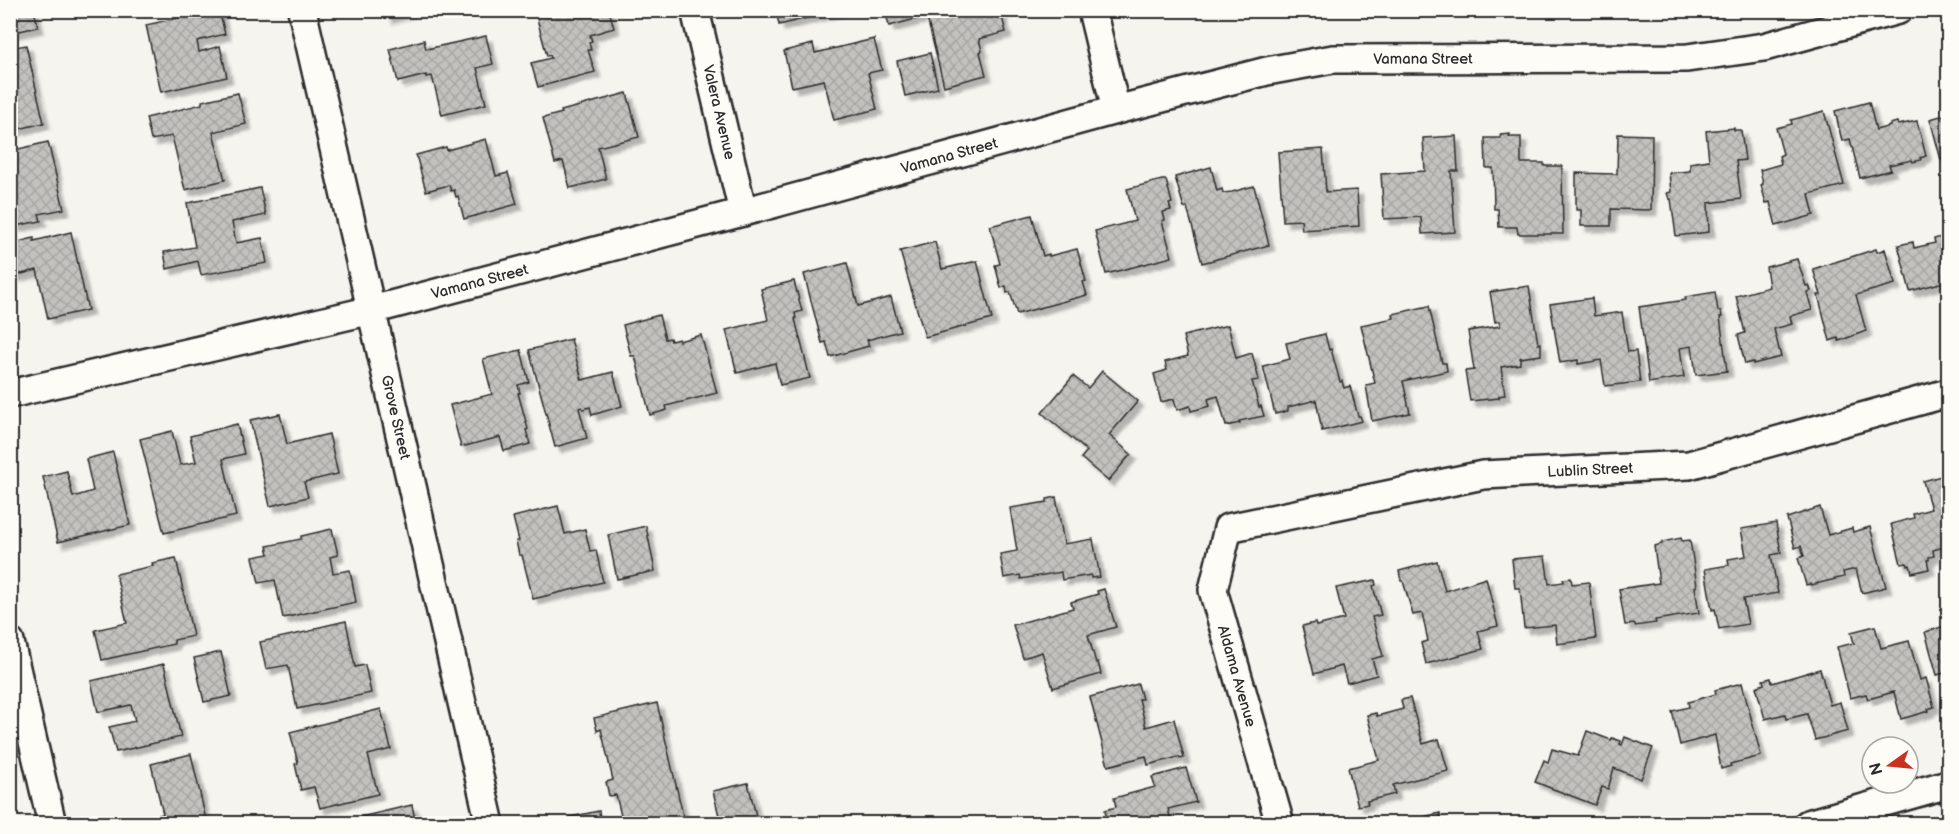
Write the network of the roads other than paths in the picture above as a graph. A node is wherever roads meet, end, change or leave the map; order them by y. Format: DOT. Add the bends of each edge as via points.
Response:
graph roads {
  1 [pos="302,10"];
  2 [pos="695,10"];
  3 [pos="1092,10"];
  4 [pos="1898,10"];
  5 [pos="1116,110"];
  6 [pos="743,212"];
  7 [pos="372,310"];
  8 [pos="1948,393"];
  9 [pos="10,394"];
  10 [pos="1228,528"];
  11 [pos="10,642"];
  12 [pos="1948,784"];
  13 [pos="52,824"];
  14 [pos="490,824"];
  15 [pos="1280,824"];
  16 [pos="1808,824"];
  1 -- 7 [label="street, Grove Street"];
  2 -- 6 [label="street, Valera Avenue"];
  3 -- 5 [label="street"];
  4 -- 5 [label="street, Vamana Street" via="1764,47 1687,58 1333,58"];
  5 -- 6 [label="street, Vamana Street"];
  6 -- 7 [label="street, Vamana Street"];
  7 -- 9 [label="street, Vamana Street"];
  7 -- 14 [label="street, Grove Street"];
  8 -- 10 [label="street, Lublin Street" via="1689,465 1483,475"];
  10 -- 15 [label="street, Aldama Avenue" via="1213,590"];
  11 -- 13 [label="street"];
  12 -- 16 [label="street"];
}
